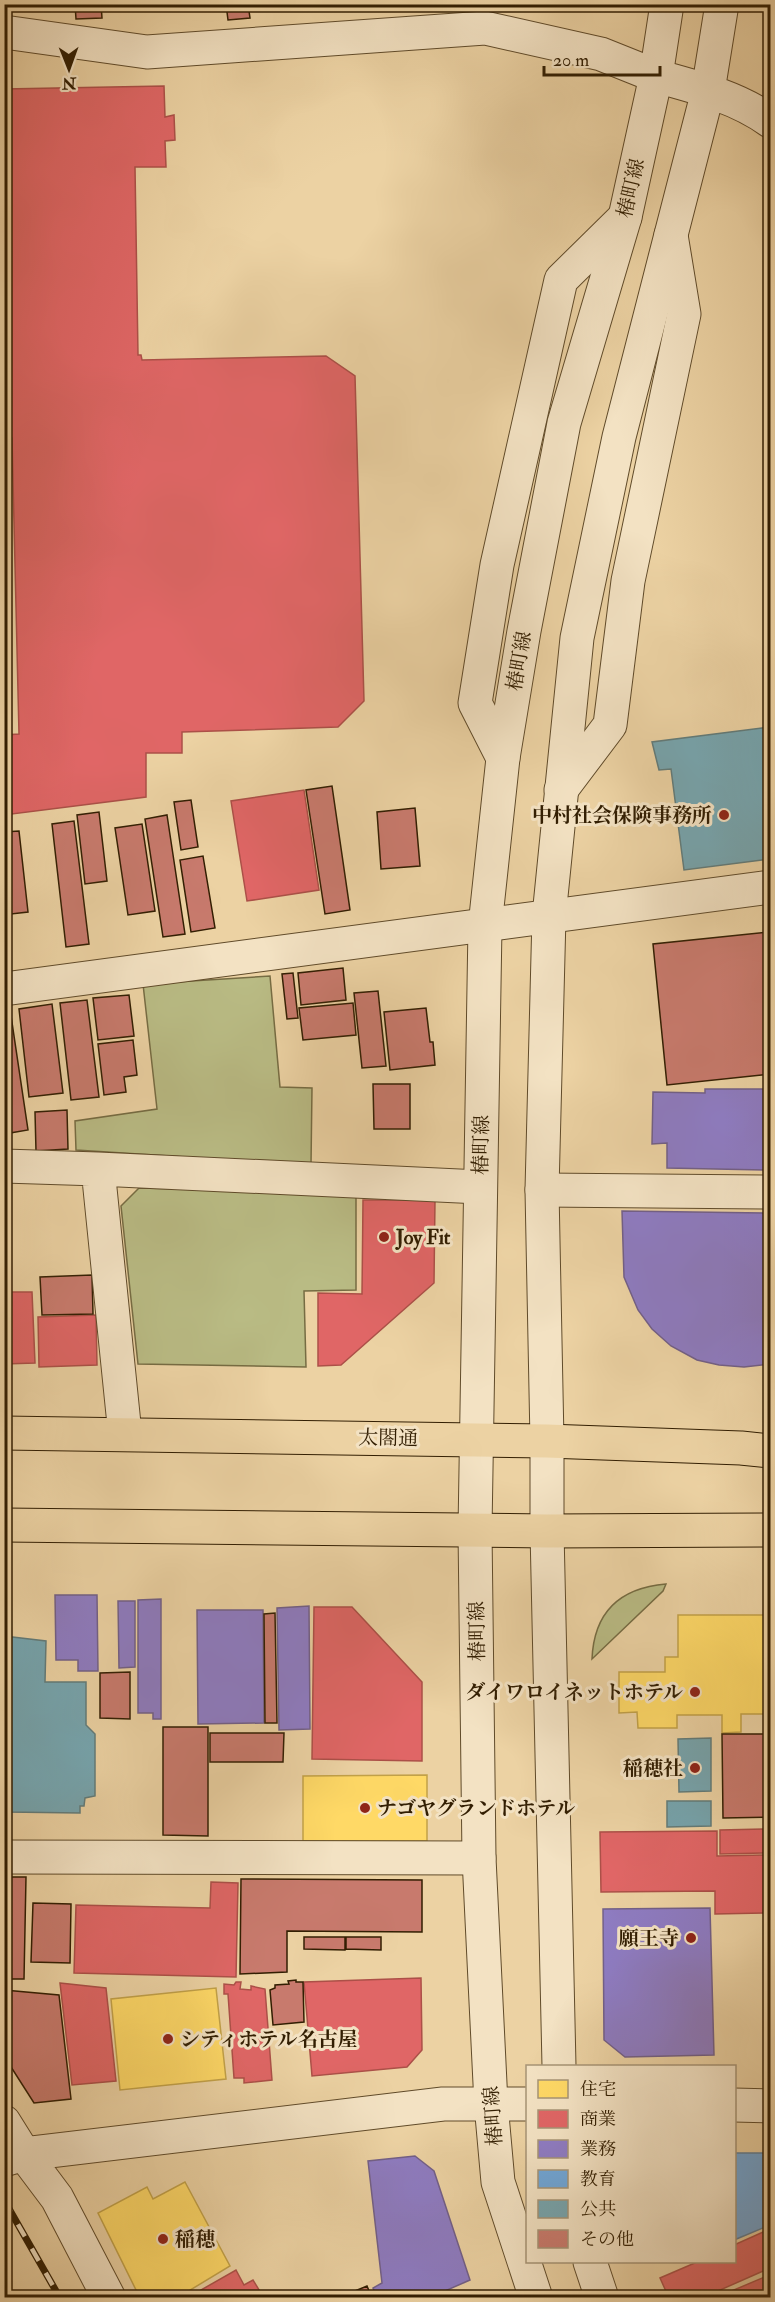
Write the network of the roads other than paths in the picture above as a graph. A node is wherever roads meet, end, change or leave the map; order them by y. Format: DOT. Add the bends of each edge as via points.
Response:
graph roads {
  1 [pos="667,4"];
  2 [pos="722,4"];
  3 [pos="4,32"];
  4 [pos="656,76"];
  5 [pos="708,91"];
  6 [pos="771,122"];
  7 [pos="625,217"];
  8 [pos="671,235"];
  9 [pos="503,758"];
  10 [pos="561,790"];
  11 [pos="771,887"];
  12 [pos="549,916"];
  13 [pos="485,926"];
  14 [pos="4,989"];
  15 [pos="4,1166"];
  16 [pos="98,1169"];
  17 [pos="480,1188"];
  18 [pos="542,1190"];
  19 [pos="771,1192"];
  20 [pos="4,1433"];
  21 [pos="125,1434"];
  22 [pos="478,1440"];
  23 [pos="547,1441"];
  24 [pos="771,1451"];
  25 [pos="4,1525"];
  26 [pos="475,1530"];
  27 [pos="771,1530"];
  28 [pos="547,1531"];
  29 [pos="4,1857"];
  30 [pos="479,1858"];
  31 [pos="560,2065"];
  32 [pos="491,2104"];
  33 [pos="526,2104"];
  34 [pos="736,2105"];
  35 [pos="771,2106"];
  36 [pos="4,2122"];
  37 [pos="14,2157"];
  38 [pos="590,2263"];
  39 [pos="109,2298"];
  40 [pos="536,2298"];
  41 [pos="602,2298"];
  1 -- 4 [label="street, 椿町線"];
  2 -- 5 [label="street"];
  3 -- 4 [label="street" via="147,52 485,28 601,54"];
  4 -- 5 [label="street"];
  4 -- 7 [label="street, 椿町線"];
  5 -- 6 [label="street" via="754,109"];
  5 -- 8 [label="street"];
  7 -- 9 [label="street, 椿町線" via="564,423"];
  7 -- 9 [label="street" via="561,280 555,303 497,565 475,703"];
  8 -- 10 [label="street" via="619,437 577,639"];
  8 -- 10 [label="street" via="684,314 628,581 610,725"];
  9 -- 13 [label="street, 椿町線"];
  10 -- 12 [label="street"];
  11 -- 12 [label="street"];
  12 -- 13 [label="street"];
  12 -- 18 [label="street"];
  13 -- 14 [label="street"];
  13 -- 17 [label="street, 椿町線"];
  15 -- 16 [label="street"];
  16 -- 17 [label="street"];
  16 -- 21 [label="street"];
  17 -- 22 [label="street, 椿町線"];
  18 -- 19 [label="street"];
  18 -- 23 [label="street"];
  20 -- 21 [label="main road, 太閤通"];
  21 -- 22 [label="main road, 太閤通"];
  22 -- 23 [label="main road, 太閤通"];
  22 -- 26 [label="street, 椿町線"];
  23 -- 24 [label="main road, 太閤通"];
  23 -- 28 [label="street"];
  25 -- 26 [label="main road"];
  26 -- 28 [label="main road"];
  26 -- 30 [label="street, 椿町線"];
  27 -- 28 [label="main road"];
  28 -- 31 [label="street"];
  29 -- 30 [label="street"];
  30 -- 32 [label="street, 椿町線"];
  32 -- 33 [label="street"];
  32 -- 37 [label="street" via="443,2104"];
  32 -- 40 [label="street, 椿町線" via="498,2182"];
  34 -- 35 [label="street"];
  36 -- 37 [label="street"];
  37 -- 39 [label="street" via="57,2198"];
  38 -- 41 [label="street"];
}
